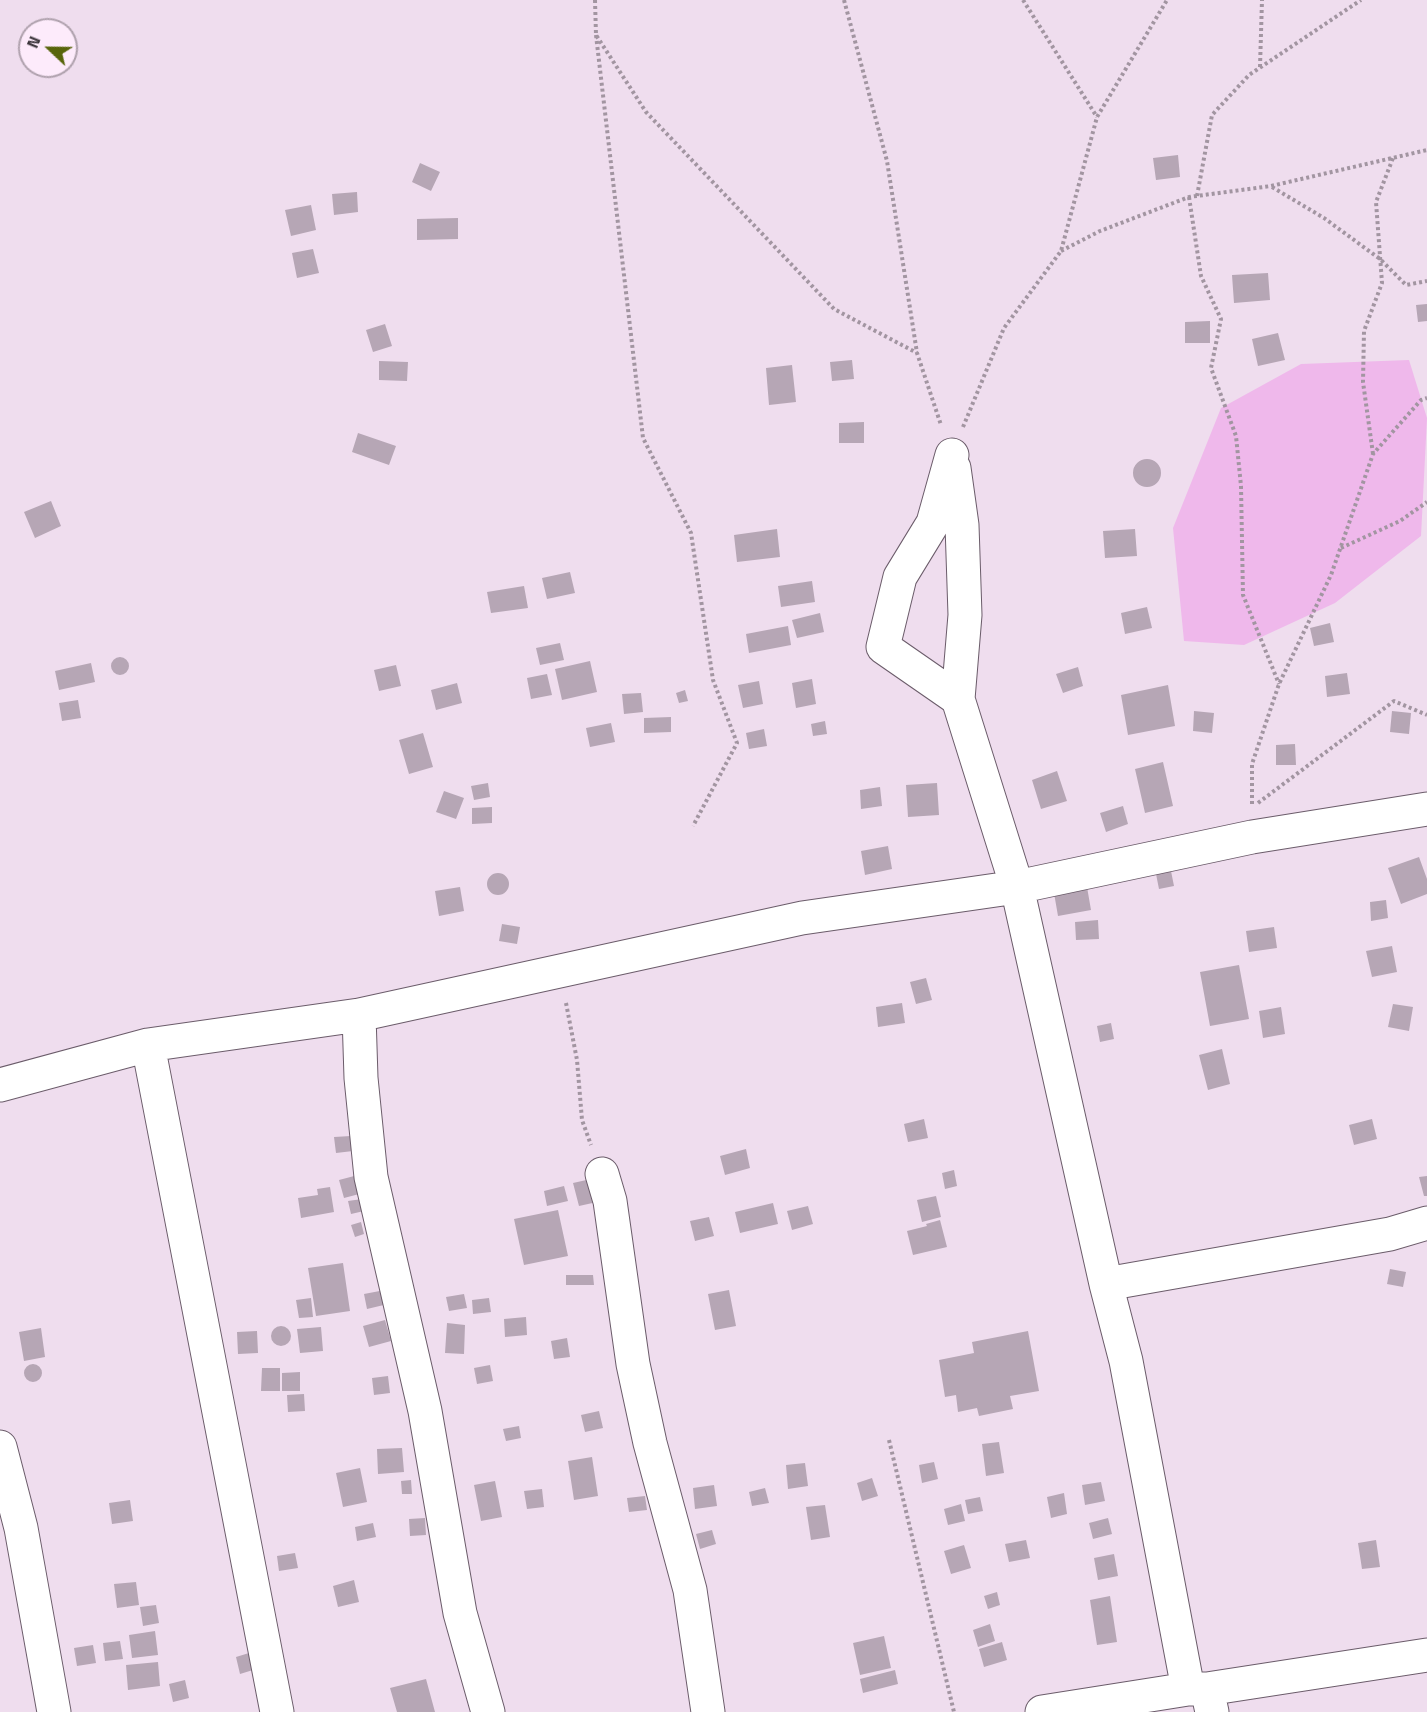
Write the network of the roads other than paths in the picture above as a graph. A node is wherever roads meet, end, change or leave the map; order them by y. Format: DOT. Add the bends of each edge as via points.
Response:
graph roads {
  1 [pos="958,699"];
  2 [pos="1427,809"];
  3 [pos="1017,887"];
  4 [pos="359,1015"];
  5 [pos="148,1045"];
  6 [pos="0,1085"];
  7 [pos="602,1174"];
  8 [pos="1427,1223"];
  9 [pos="1106,1284"];
  10 [pos="0,1447"];
  11 [pos="1427,1655"];
  12 [pos="1202,1697"];
  13 [pos="54,1712"];
  14 [pos="277,1712"];
  15 [pos="488,1712"];
  16 [pos="708,1712"];
  17 [pos="1042,1712"];
  1 -- 1 [label="street" via="964,615 962,525 952,455 933,523 900,577 883,647"];
  1 -- 3 [label="street"];
  2 -- 3 [label="street" via="1252,837"];
  3 -- 4 [label="street" via="802,918"];
  3 -- 9 [label="street"];
  4 -- 5 [label="street"];
  4 -- 15 [label="street" via="371,1177 425,1411 460,1613"];
  5 -- 6 [label="street"];
  5 -- 14 [label="street"];
  7 -- 16 [label="street" via="610,1202 633,1364 690,1590"];
  8 -- 9 [label="street" via="1389,1234"];
  9 -- 12 [label="street"];
  10 -- 13 [label="street" via="21,1528"];
  11 -- 12 [label="street"];
  12 -- 17 [label="street"];
}
